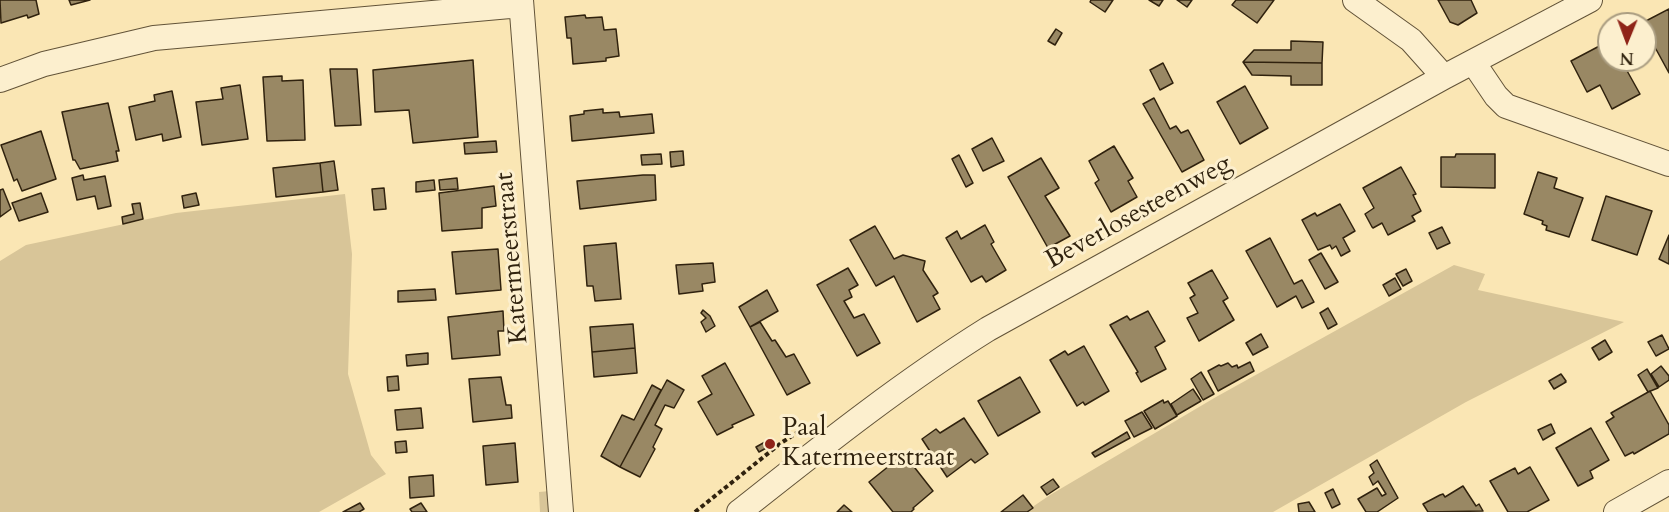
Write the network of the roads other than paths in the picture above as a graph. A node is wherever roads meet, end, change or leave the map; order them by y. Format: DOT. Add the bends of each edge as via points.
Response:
graph roads {
  1 [pos="1355,0"];
  2 [pos="1590,0"];
  3 [pos="521,2"];
  4 [pos="1473,63"];
  5 [pos="1444,77"];
  6 [pos="0,80"];
  7 [pos="1669,164"];
  8 [pos="1669,482"];
  9 [pos="561,512"];
  10 [pos="739,512"];
  11 [pos="1616,512"];
  1 -- 5 [label="street" via="1411,40"];
  2 -- 4 [label="street, Beverlosesteenweg"];
  3 -- 6 [label="street" via="154,38 44,64"];
  3 -- 9 [label="street, Katermeerstraat"];
  4 -- 5 [label="street, Beverlosesteenweg"];
  4 -- 7 [label="street" via="1506,106"];
  5 -- 10 [label="street, Beverlosesteenweg" via="952,351 879,402"];
  8 -- 11 [label="street"];
}
